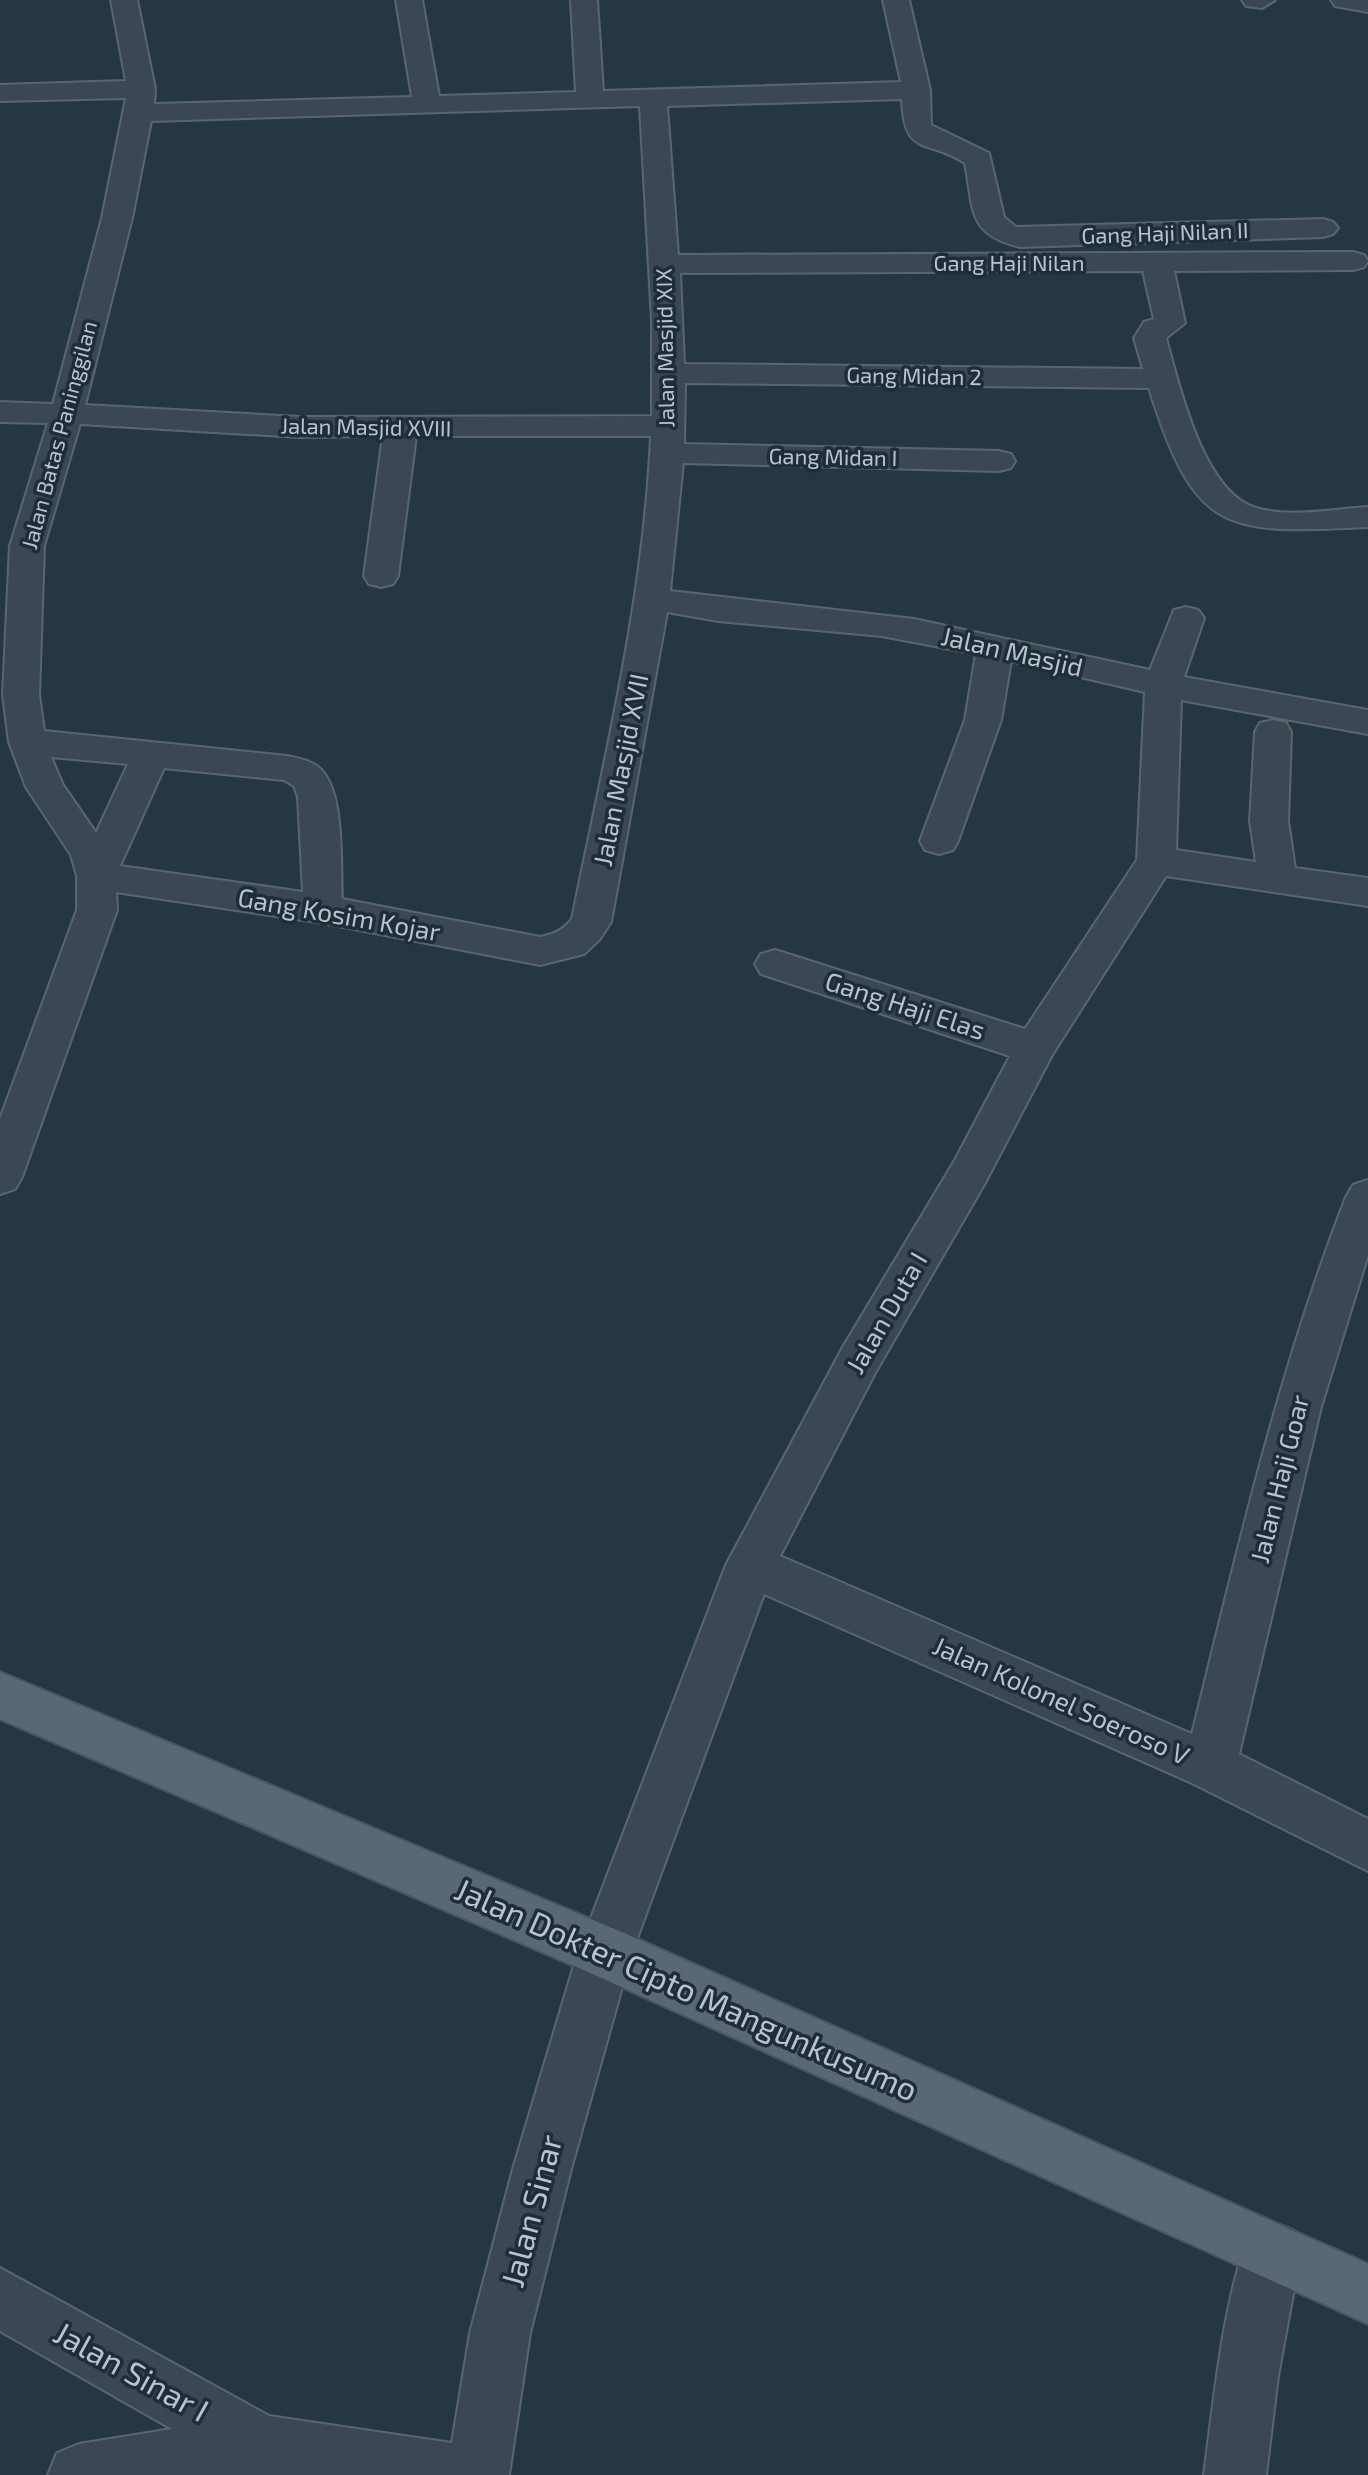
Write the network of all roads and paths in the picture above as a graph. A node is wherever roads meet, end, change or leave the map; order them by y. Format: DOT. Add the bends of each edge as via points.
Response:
graph roads {
  1 [pos="124,0"];
  2 [pos="409,0"];
  3 [pos="584,0"];
  4 [pos="896,0"];
  5 [pos="1255,0"];
  6 [pos="1262,0"];
  7 [pos="1344,0"];
  8 [pos="1368,4"];
  9 [pos="916,90"];
  10 [pos="0,93"];
  11 [pos="653,97"];
  12 [pos="590,98"];
  13 [pos="140,101"];
  14 [pos="427,104"];
  15 [pos="1323,228"];
  16 [pos="1353,261"];
  17 [pos="664,264"];
  18 [pos="1157,264"];
  19 [pos="666,373"];
  20 [pos="1161,379"];
  21 [pos="0,412"];
  22 [pos="67,413"];
  23 [pos="401,427"];
  24 [pos="666,439"];
  25 [pos="999,461"];
  26 [pos="1368,517"];
  27 [pos="381,576"];
  28 [pos="654,598"];
  29 [pos="1186,618"];
  30 [pos="995,648"];
  31 [pos="1163,686"];
  32 [pos="1368,722"];
  33 [pos="1273,732"];
  34 [pos="27,742"];
  35 [pos="151,755"];
  36 [pos="939,841"];
  37 [pos="1156,861"];
  38 [pos="96,876"];
  39 [pos="1278,880"];
  40 [pos="1368,892"];
  41 [pos="323,909"];
  42 [pos="580,939"];
  43 [pos="775,964"];
  44 [pos="1035,1048"];
  45 [pos="0,1177"];
  46 [pos="1368,1197"];
  47 [pos="750,1565"];
  48 [pos="0,1695"];
  49 [pos="1210,1766"];
  50 [pos="1368,1846"];
  51 [pos="605,1952"];
  52 [pos="1272,2251"];
  53 [pos="1368,2294"];
  54 [pos="0,2298"];
  55 [pos="261,2446"];
  56 [pos="79,2475"];
  57 [pos="458,2475"];
  58 [pos="478,2475"];
  59 [pos="1235,2475"];
  1 -- 13 [label="street, Jalan Batas Paninggilan"];
  2 -- 14 [label="street"];
  3 -- 12 [label="street"];
  4 -- 9 [label="street, Gang Haji Nilan II"];
  5 -- 6 [label="street"];
  7 -- 8 [label="street"];
  9 -- 11 [label="street"];
  9 -- 15 [label="street, Gang Haji Nilan II" via="917,127 927,138 979,159 990,223 1007,235"];
  10 -- 13 [label="street"];
  11 -- 12 [label="street"];
  11 -- 17 [label="street, Jalan Masjid XIX"];
  12 -- 14 [label="street"];
  13 -- 14 [label="street"];
  13 -- 22 [label="street, Jalan Batas Paninggilan" via="117,218"];
  16 -- 18 [label="street, Gang Haji Nilan"];
  17 -- 18 [label="street, Gang Haji Nilan"];
  17 -- 19 [label="street, Jalan Masjid XIX"];
  18 -- 20 [label="street" via="1171,318 1150,338"];
  19 -- 20 [label="street, Gang Midan 2"];
  19 -- 24 [label="street, Jalan Masjid XIX"];
  20 -- 26 [label="street" via="1198,471 1215,497 1233,511 1275,519"];
  21 -- 22 [label="street, Jalan Masjid XVIII"];
  22 -- 23 [label="street, Jalan Masjid XVIII" via="299,427"];
  22 -- 34 [label="street, Jalan Batas Paninggilan" via="27,546 21,695"];
  23 -- 24 [label="street, Jalan Masjid XVIII"];
  23 -- 27 [label="street"];
  24 -- 25 [label="street, Gang Midan I"];
  24 -- 28 [label="street, Jalan Masjid XIX"];
  28 -- 30 [label="street, Jalan Masjid" via="851,619"];
  28 -- 42 [label="street, Jalan Masjid XVII" via="591,922"];
  29 -- 31 [label="street"];
  30 -- 31 [label="street, Jalan Masjid"];
  30 -- 36 [label="street" via="983,720"];
  31 -- 32 [label="street, Jalan Masjid" via="1275,710"];
  31 -- 37 [label="street"];
  33 -- 39 [label="street" via="1269,821"];
  34 -- 35 [label="street"];
  34 -- 38 [label="street, Jalan Batas Paninggilan" via="45,787 90,853"];
  35 -- 38 [label="street"];
  35 -- 41 [label="street" via="287,768 313,782"];
  37 -- 39 [label="street"];
  37 -- 44 [label="street, Jalan Duta I"];
  38 -- 41 [label="street, Gang Kosim Kojar"];
  38 -- 45 [label="street, Jalan Batas Paninggilan" via="97,910"];
  39 -- 40 [label="street"];
  41 -- 42 [label="street, Gang Kosim Kojar" via="540,951"];
  43 -- 44 [label="street, Gang Haji Elas"];
  44 -- 47 [label="street, Jalan Duta I"];
  46 -- 49 [label="street, Jalan Haji Goar" via="1309,1362"];
  47 -- 49 [label="street, Jalan Kolonel Soeroso V"];
  47 -- 51 [label="street, Jalan Duta I"];
  48 -- 51 [label="main road, Jalan Dokter Cipto Mangunkusumo"];
  49 -- 50 [label="street, Jalan Kolonel Soeroso V"];
  51 -- 52 [label="main road, Jalan Dokter Cipto Mangunkusumo"];
  51 -- 58 [label="street, Jalan Sinar" via="500,2333"];
  52 -- 53 [label="main road, Jalan Dokter Cipto Mangunkusumo"];
  52 -- 59 [label="street"];
  54 -- 55 [label="street, Jalan Sinar I"];
  55 -- 56 [label="street, Jalan Sinar I"];
  55 -- 57 [label="street, Jalan Sinar I"];
}
